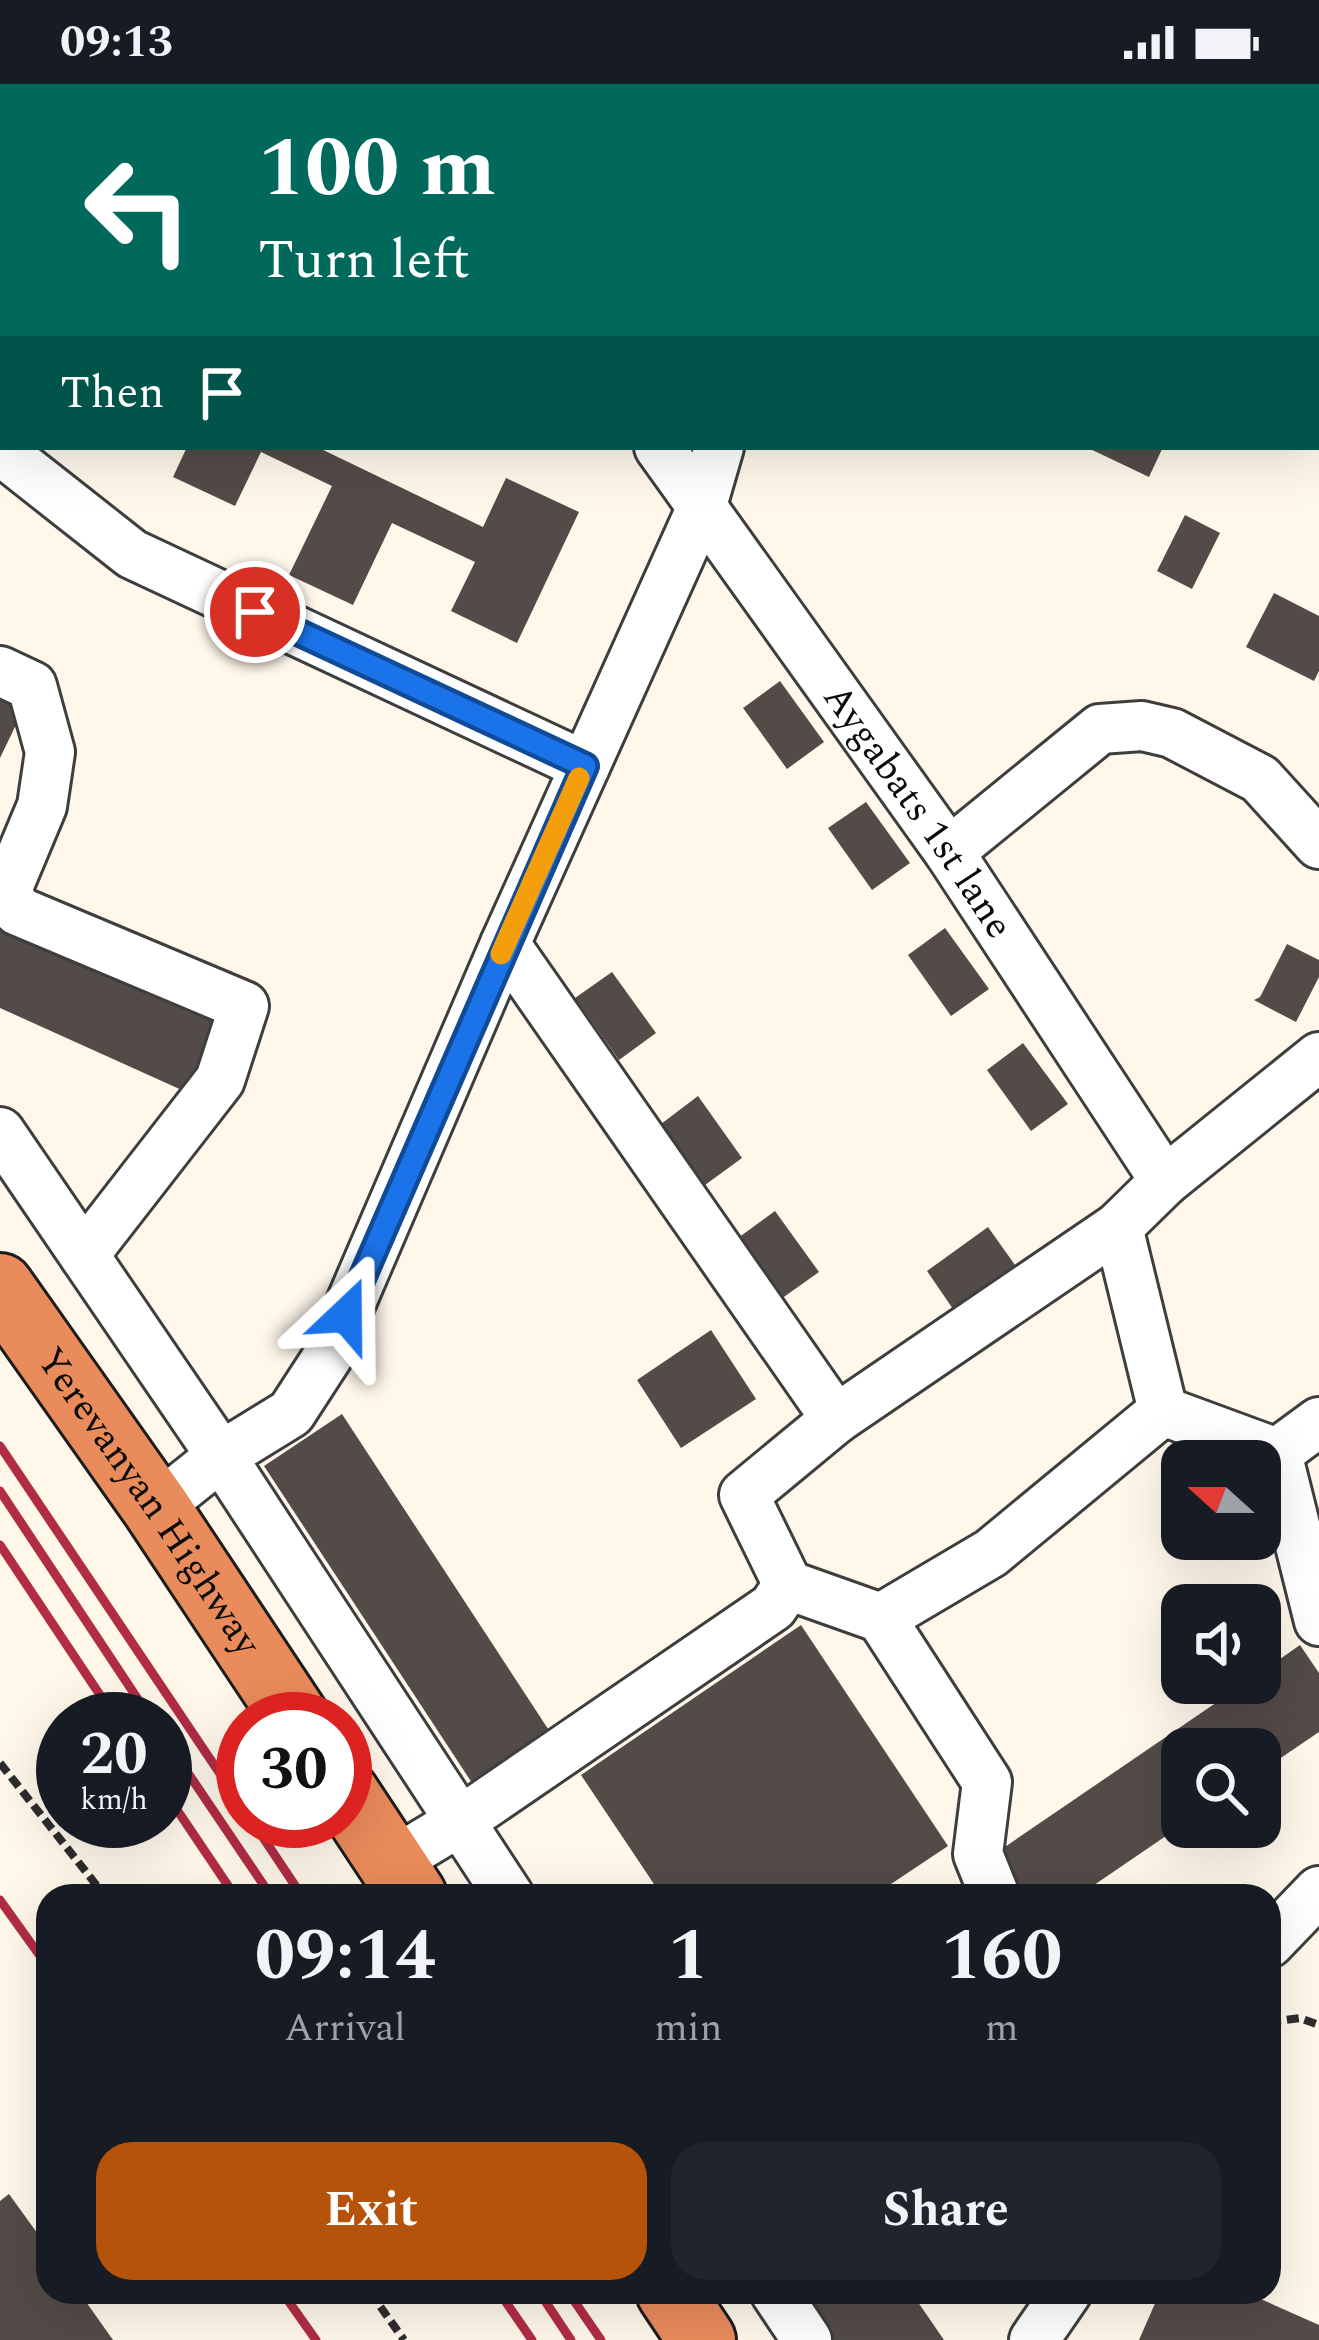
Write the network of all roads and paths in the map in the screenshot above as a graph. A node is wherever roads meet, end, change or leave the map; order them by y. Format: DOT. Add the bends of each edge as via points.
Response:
graph roads {
  1 [pos="0,450"];
  2 [pos="661,450"];
  3 [pos="718,450"];
  4 [pos="701,509"];
  5 [pos="0,671"];
  6 [pos="585,766"];
  7 [pos="1319,844"];
  8 [pos="949,852"];
  9 [pos="505,944"];
  10 [pos="1319,1057"];
  11 [pos="0,1132"];
  12 [pos="1166,1181"];
  13 [pos="1118,1228"];
  14 [pos="84,1256"];
  15 [pos="0,1287"];
  16 [pos="1163,1411"];
  17 [pos="836,1419"];
  18 [pos="1319,1422"];
  19 [pos="1239,1440"];
  20 [pos="1281,1450"];
  21 [pos="220,1456"];
  22 [pos="1281,1473"];
  23 [pos="156,1508"];
  24 [pos="788,1586"];
  25 [pos="881,1618"];
  26 [pos="1319,1621"];
  27 [pos="278,1692"];
  28 [pos="0,1763"];
  29 [pos="460,1822"];
  30 [pos="372,1834"];
  31 [pos="402,1880"];
  32 [pos="96,1884"];
  33 [pos="501,1884"];
  34 [pos="990,1884"];
  35 [pos="1319,1891"];
  36 [pos="1281,1931"];
  37 [pos="1281,2020"];
  38 [pos="1319,2025"];
  39 [pos="378,2304"];
  40 [pos="678,2304"];
  41 [pos="783,2304"];
  42 [pos="1059,2304"];
  43 [pos="404,2340"];
  44 [pos="702,2340"];
  45 [pos="807,2340"];
  46 [pos="1034,2340"];
  1 -- 6 [label="street" via="132,554"];
  2 -- 4 [label="street, Aygabats 1st lane"];
  3 -- 4 [label="street"];
  4 -- 6 [label="street"];
  4 -- 8 [label="street, Aygabats 1st lane"];
  5 -- 14 [label="street" via="32,686 50,752 41,806 6,892 18,911 244,1006 220,1080"];
  6 -- 9 [label="street"];
  7 -- 8 [label="street" via="1260,779 1142,726 1100,729"];
  8 -- 12 [label="street, Aygabats 1st lane"];
  9 -- 17 [label="street"];
  9 -- 21 [label="street" via="328,1356 292,1413"];
  10 -- 12 [label="street"];
  11 -- 14 [label="street"];
  12 -- 13 [label="street"];
  13 -- 16 [label="street"];
  13 -- 17 [label="street"];
  14 -- 21 [label="street"];
  15 -- 23 [label="highway, Yerevanyan Highway"];
  16 -- 19 [label="street"];
  16 -- 25 [label="street" via="991,1553"];
  17 -- 24 [label="street" via="744,1495"];
  18 -- 20 [label="street"];
  21 -- 23 [label="street"];
  21 -- 29 [label="street"];
  22 -- 26 [label="street"];
  23 -- 27 [label="highway, Yerevanyan Highway"];
  24 -- 25 [label="street"];
  24 -- 29 [label="street" via="773,1606"];
  25 -- 34 [label="street" via="987,1782 978,1855"];
  28 -- 32 [label="path"];
  29 -- 31 [label="street"];
  29 -- 33 [label="street"];
  30 -- 31 [label="highway"];
  35 -- 36 [label="street"];
  37 -- 38 [label="path"];
  39 -- 43 [label="path"];
  40 -- 44 [label="highway"];
  41 -- 45 [label="street"];
  42 -- 46 [label="street"];
}
